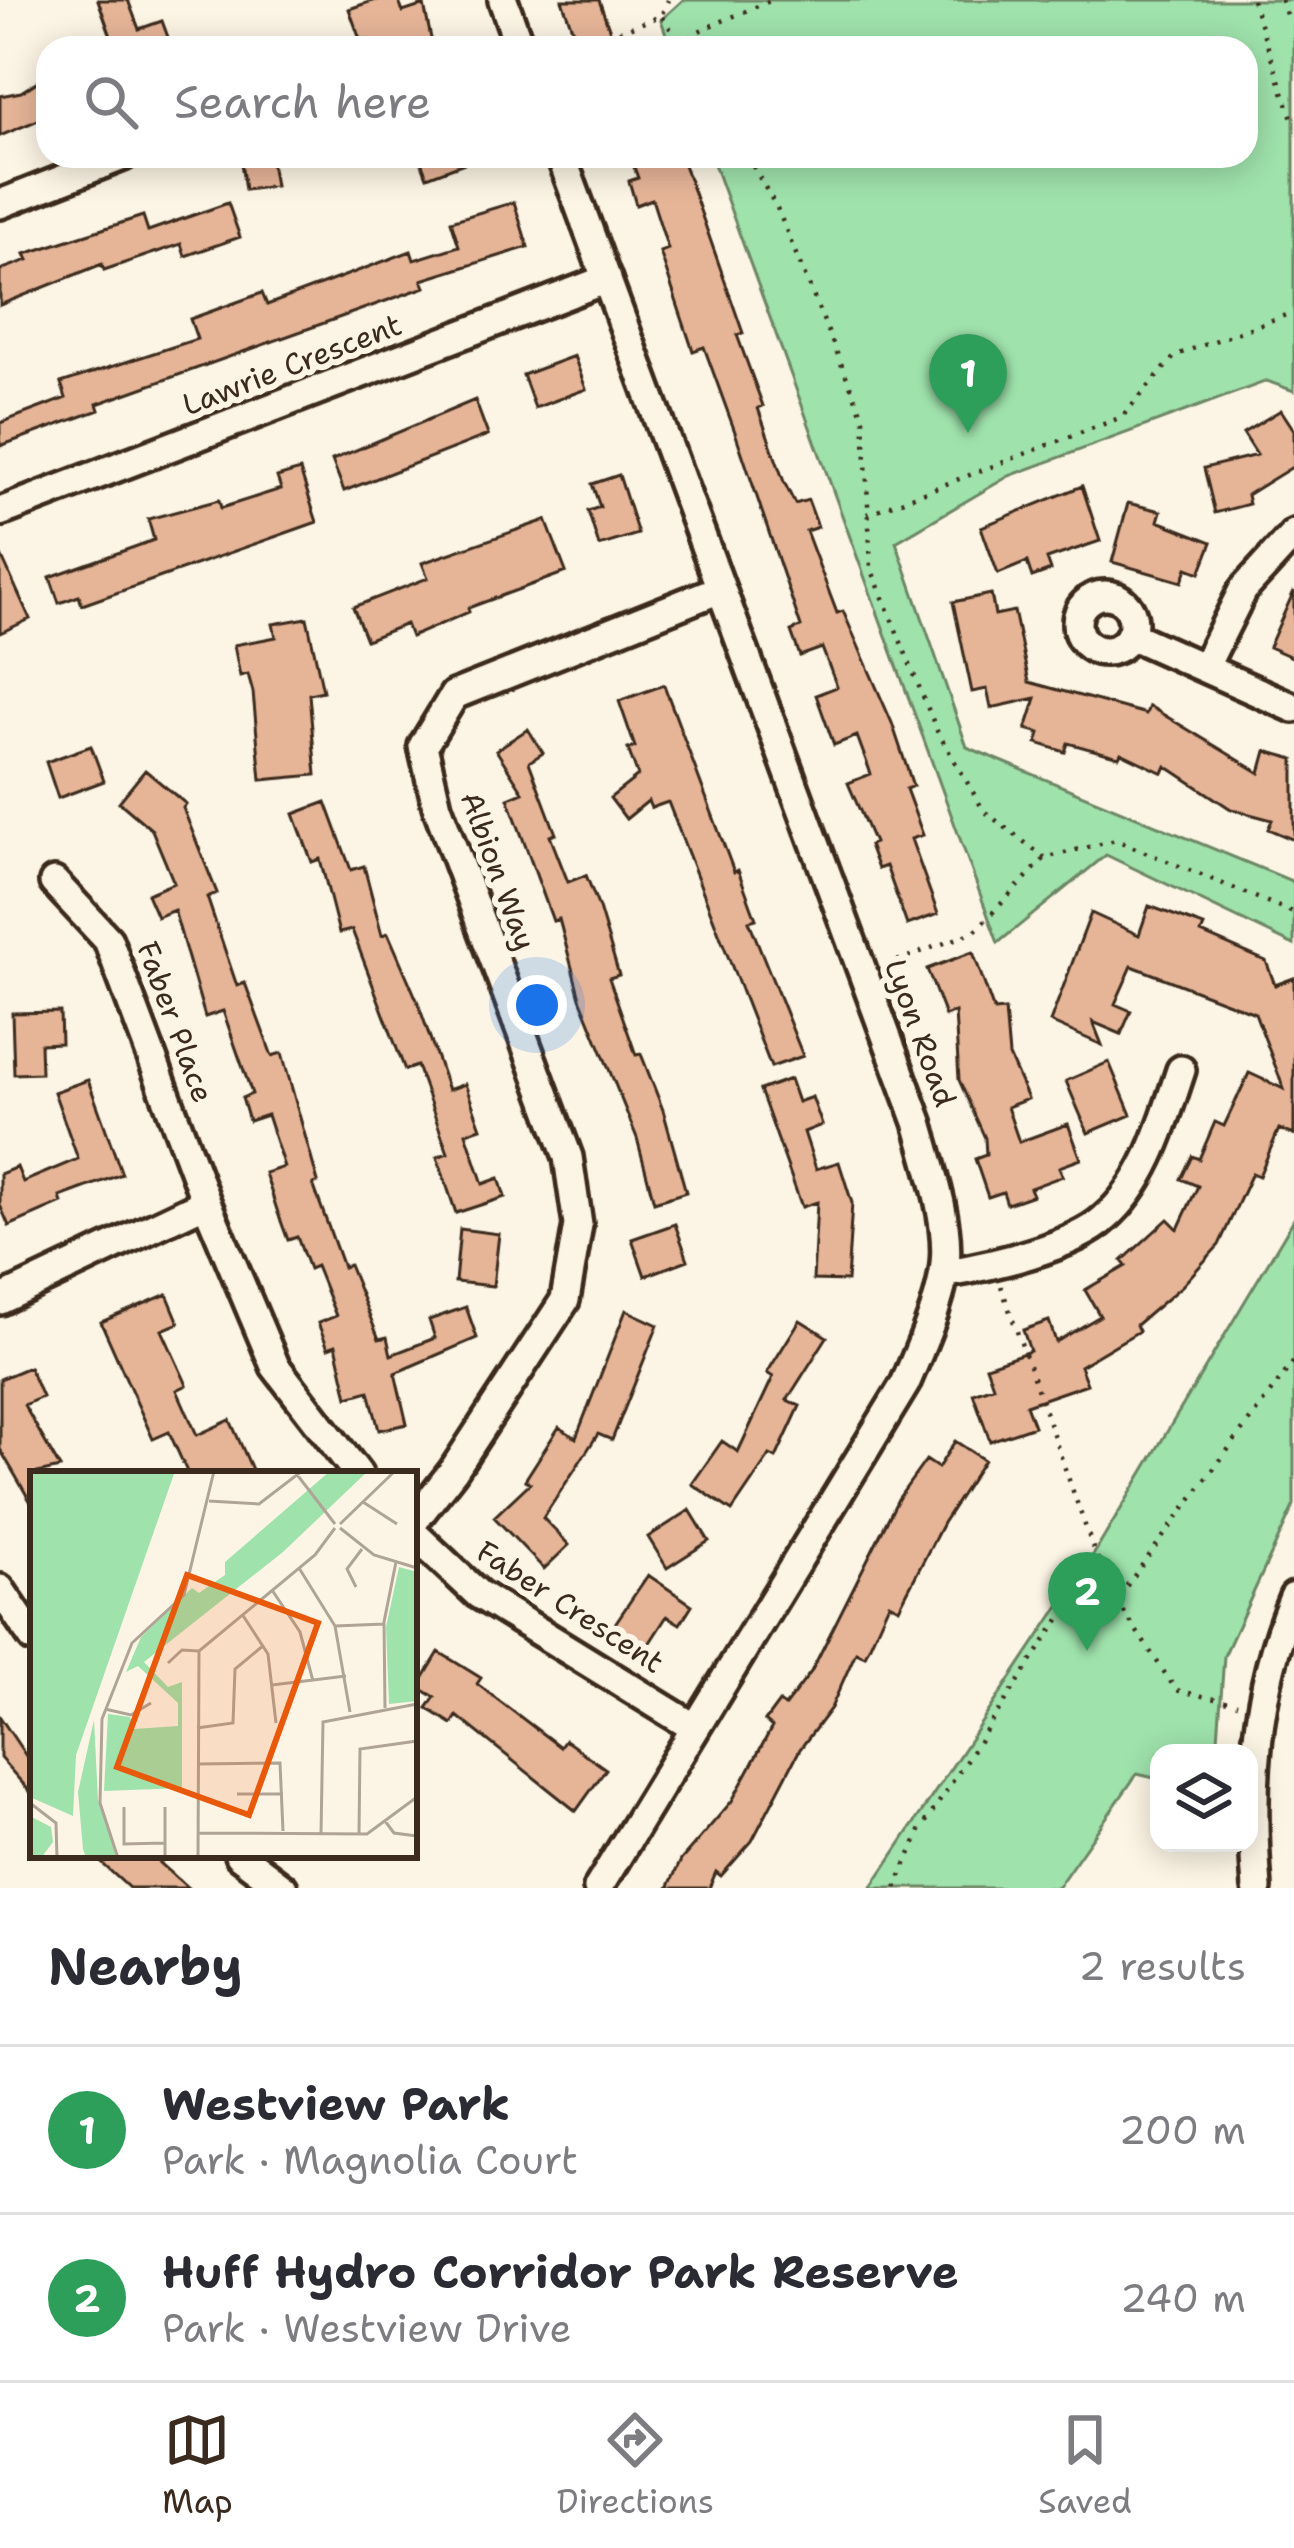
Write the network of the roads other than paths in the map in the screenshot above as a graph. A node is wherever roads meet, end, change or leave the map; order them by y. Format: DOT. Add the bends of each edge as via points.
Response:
graph roads {
  1 [pos="503,0"];
  2 [pos="516,36"];
  3 [pos="92,168"];
  4 [pos="565,168"];
  5 [pos="0,203"];
  6 [pos="607,279"];
  7 [pos="0,512"];
  8 [pos="1294,534"];
  9 [pos="720,589"];
  10 [pos="1130,635"];
  11 [pos="1204,668"];
  12 [pos="1294,708"];
  13 [pos="54,882"];
  14 [pos="1181,1070"];
  15 [pos="206,1202"];
  16 [pos="948,1273"];
  17 [pos="0,1300"];
  18 [pos="356,1471"];
  19 [pos="417,1517"];
  20 [pos="417,1537"];
  21 [pos="0,1589"];
  22 [pos="1294,1597"];
  23 [pos="30,1634"];
  24 [pos="695,1728"];
  25 [pos="242,1858"];
  26 [pos="284,1888"];
  27 [pos="598,1888"];
  28 [pos="1257,1888"];
  1 -- 2 [label="street"];
  3 -- 5 [label="street"];
  4 -- 6 [label="street, Lyon Road"];
  6 -- 7 [label="street, Lawrie Crescent"];
  6 -- 9 [label="street, Lyon Road"];
  8 -- 11 [label="street" via="1243,590"];
  9 -- 16 [label="street, Lyon Road" via="918,1121 947,1222"];
  9 -- 19 [label="street, Albion Way" via="454,694 423,746 437,806 568,1157 578,1225 565,1300"];
  10 -- 11 [label="street"];
  11 -- 12 [label="street"];
  13 -- 15 [label="street, Faber Place" via="108,940"];
  14 -- 16 [label="street" via="1155,1147 1105,1219 1024,1257"];
  15 -- 17 [label="street"];
  15 -- 18 [label="street" via="275,1366"];
  16 -- 24 [label="street, Lyon Road" via="905,1384"];
  20 -- 24 [label="street, Faber Crescent" via="478,1594"];
  21 -- 23 [label="street"];
  22 -- 28 [label="street" via="1259,1707 1251,1811"];
  24 -- 27 [label="street, Lyon Road"];
  25 -- 26 [label="street"];
}
